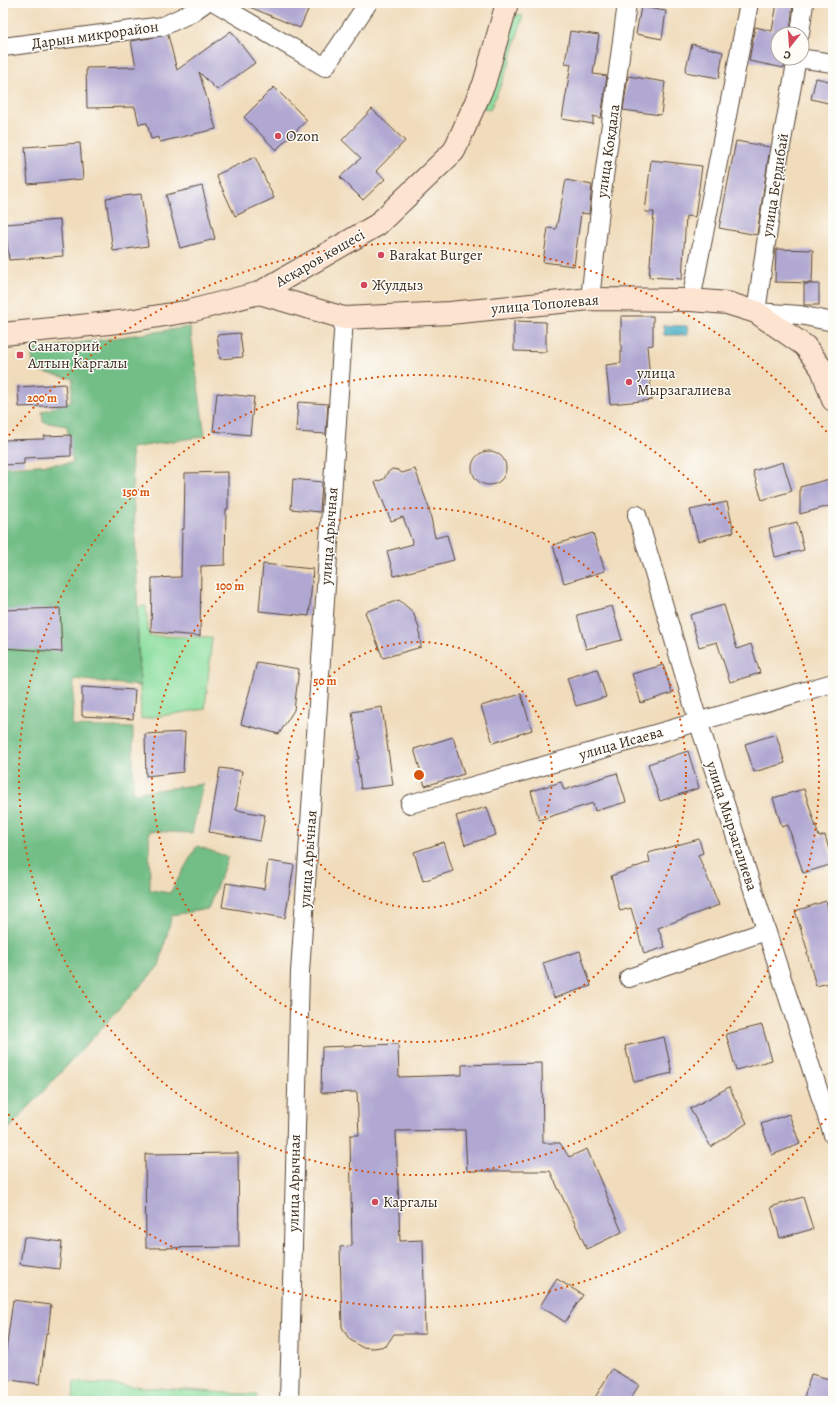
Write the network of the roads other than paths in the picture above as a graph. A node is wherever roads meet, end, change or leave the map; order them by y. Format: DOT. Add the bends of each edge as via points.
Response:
graph roads {
  1 [pos="205,3"];
  2 [pos="216,3"];
  3 [pos="368,3"];
  4 [pos="507,3"];
  5 [pos="627,3"];
  6 [pos="750,3"];
  7 [pos="804,3"];
  8 [pos="801,26"];
  9 [pos="3,47"];
  10 [pos="810,60"];
  11 [pos="833,63"];
  12 [pos="796,66"];
  13 [pos="259,293"];
  14 [pos="590,299"];
  15 [pos="691,300"];
  16 [pos="756,312"];
  17 [pos="344,318"];
  18 [pos="833,322"];
  19 [pos="3,334"];
  20 [pos="833,400"];
  21 [pos="637,515"];
  22 [pos="833,683"];
  23 [pos="698,721"];
  24 [pos="410,804"];
  25 [pos="766,931"];
  26 [pos="629,978"];
  27 [pos="833,1135"];
  28 [pos="289,1401"];
  1 -- 9 [label="street, Дарын микрорайон" via="191,13 163,26"];
  2 -- 3 [label="street" via="325,67"];
  4 -- 13 [label="street, Асқаров көшесі" via="484,84 454,151 377,226"];
  5 -- 14 [label="street, улица Кокдала"];
  6 -- 15 [label="street"];
  7 -- 8 [label="street"];
  10 -- 11 [label="street"];
  12 -- 16 [label="street, улица Бердибай" via="777,168"];
  13 -- 17 [label="street, улица Тополевая"];
  13 -- 19 [label="street, Асқаров көшесі" via="190,310 136,319"];
  14 -- 15 [label="street, улица Тополевая"];
  14 -- 17 [label="street, улица Тополевая" via="450,313"];
  15 -- 16 [label="street, улица Тополевая" via="727,303"];
  16 -- 18 [label="street, улица Тополевая" via="800,315"];
  16 -- 20 [label="street" via="805,346 822,369"];
  17 -- 28 [label="street, улица Арычная" via="300,972"];
  21 -- 23 [label="street, улица Мырзагалиева"];
  22 -- 23 [label="street, улица Исаева"];
  23 -- 24 [label="street, улица Исаева"];
  23 -- 25 [label="street, улица Мырзагалиева"];
  25 -- 26 [label="street"];
  25 -- 27 [label="street, улица Мырзагалиева"];
}
